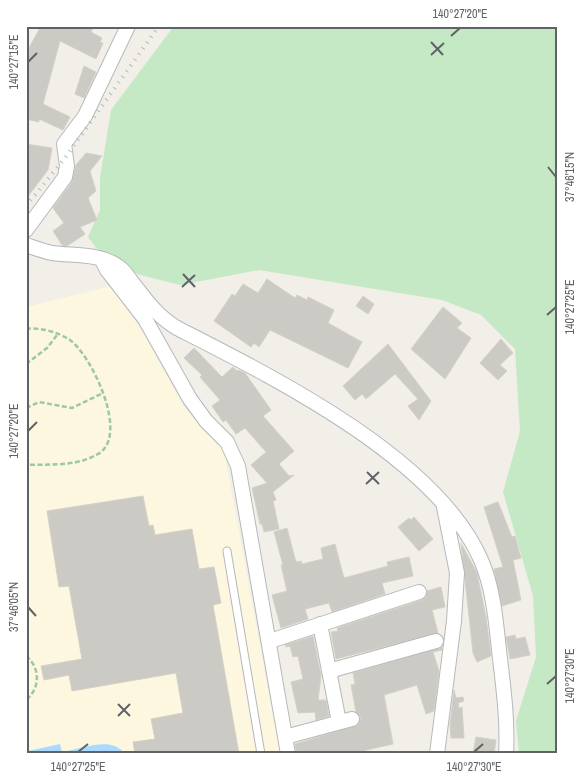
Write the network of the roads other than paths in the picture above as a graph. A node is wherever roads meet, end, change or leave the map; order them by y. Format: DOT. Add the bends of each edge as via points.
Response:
graph roads {
  1 [pos="128,26"];
  2 [pos="26,230"];
  3 [pos="26,245"];
  4 [pos="102,260"];
  5 [pos="443,504"];
  6 [pos="227,551"];
  7 [pos="419,592"];
  8 [pos="320,624"];
  9 [pos="270,641"];
  10 [pos="436,641"];
  11 [pos="329,671"];
  12 [pos="285,737"];
  13 [pos="260,754"];
  14 [pos="288,754"];
  15 [pos="437,754"];
  16 [pos="506,754"];
  1 -- 2 [label="street" via="85,116 64,144 68,166 65,177"];
  3 -- 4 [label="street"];
  4 -- 5 [label="street" via="119,267 159,315 174,326 246,362 372,440 427,484"];
  4 -- 9 [label="street" via="145,319 190,399 227,442 238,466"];
  5 -- 15 [label="street" via="457,573"];
  5 -- 16 [label="street" via="463,527 482,560 495,612 507,728"];
  6 -- 13 [label="lane"];
  7 -- 8 [label="street"];
  8 -- 9 [label="street"];
  8 -- 11 [label="street"];
  9 -- 12 [label="street"];
  10 -- 11 [label="street"];
  11 -- 12 [label="street" via="346,720"];
  12 -- 14 [label="street"];
}
